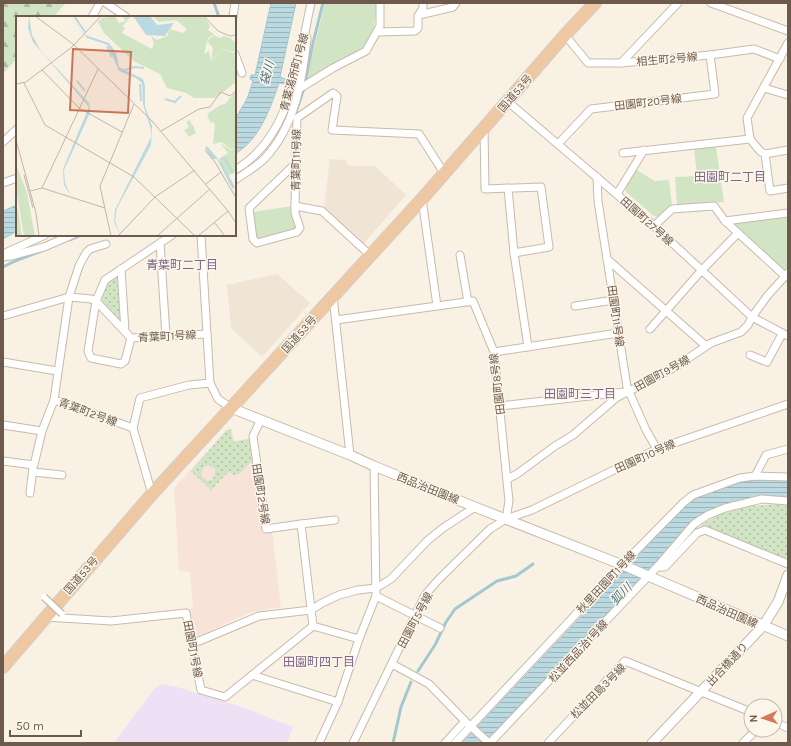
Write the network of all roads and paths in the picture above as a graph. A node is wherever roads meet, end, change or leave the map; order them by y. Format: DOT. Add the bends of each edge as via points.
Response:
graph roads {
  1 [pos="100,3"];
  2 [pos="106,3"];
  3 [pos="235,3"];
  4 [pos="311,3"];
  5 [pos="316,3"];
  6 [pos="380,3"];
  7 [pos="422,3"];
  8 [pos="456,3"];
  9 [pos="596,3"];
  10 [pos="678,3"];
  11 [pos="711,3"];
  12 [pos="308,13"];
  13 [pos="418,15"];
  14 [pos="93,16"];
  15 [pos="125,16"];
  16 [pos="233,16"];
  17 [pos="305,30"];
  18 [pos="788,31"];
  19 [pos="377,32"];
  20 [pos="565,35"];
  21 [pos="788,43"];
  22 [pos="710,56"];
  23 [pos="236,57"];
  24 [pos="780,59"];
  25 [pos="621,63"];
  26 [pos="242,73"];
  27 [pos="764,88"];
  28 [pos="299,89"];
  29 [pos="788,95"];
  30 [pos="507,101"];
  31 [pos="484,129"];
  32 [pos="16,130"];
  33 [pos="750,139"];
  34 [pos="3,142"];
  35 [pos="558,144"];
  36 [pos="644,150"];
  37 [pos="788,150"];
  38 [pos="623,152"];
  39 [pos="765,154"];
  40 [pos="296,163"];
  41 [pos="236,169"];
  42 [pos="444,173"];
  43 [pos="597,177"];
  44 [pos="16,178"];
  45 [pos="236,179"];
  46 [pos="3,183"];
  47 [pos="508,188"];
  48 [pos="788,188"];
  49 [pos="617,194"];
  50 [pos="422,199"];
  51 [pos="295,206"];
  52 [pos="788,213"];
  53 [pos="725,221"];
  54 [pos="654,226"];
  55 [pos="738,233"];
  56 [pos="43,236"];
  57 [pos="70,236"];
  58 [pos="170,236"];
  59 [pos="201,236"];
  60 [pos="160,243"];
  61 [pos="106,244"];
  62 [pos="514,253"];
  63 [pos="3,255"];
  64 [pos="370,255"];
  65 [pos="460,255"];
  66 [pos="607,259"];
  67 [pos="122,269"];
  68 [pos="701,271"];
  69 [pos="787,275"];
  70 [pos="333,296"];
  71 [pos="69,297"];
  72 [pos="614,300"];
  73 [pos="96,301"];
  74 [pos="468,302"];
  75 [pos="437,306"];
  76 [pos="575,306"];
  77 [pos="666,310"];
  78 [pos="3,316"];
  79 [pos="752,317"];
  80 [pos="336,320"];
  81 [pos="650,329"];
  82 [pos="125,331"];
  83 [pos="618,333"];
  84 [pos="207,334"];
  85 [pos="785,335"];
  86 [pos="166,336"];
  87 [pos="131,338"];
  88 [pos="706,346"];
  89 [pos="528,347"];
  90 [pos="494,352"];
  91 [pos="750,355"];
  92 [pos="3,362"];
  93 [pos="57,371"];
  94 [pos="210,383"];
  95 [pos="628,392"];
  96 [pos="54,400"];
  97 [pos="788,404"];
  98 [pos="500,406"];
  99 [pos="231,408"];
  100 [pos="261,419"];
  101 [pos="3,425"];
  102 [pos="133,428"];
  103 [pos="42,431"];
  104 [pos="657,449"];
  105 [pos="788,449"];
  106 [pos="350,455"];
  107 [pos="3,461"];
  108 [pos="374,466"];
  109 [pos="33,468"];
  110 [pos="62,475"];
  111 [pos="755,476"];
  112 [pos="788,477"];
  113 [pos="507,479"];
  114 [pos="30,493"];
  115 [pos="152,494"];
  116 [pos="788,501"];
  117 [pos="475,507"];
  118 [pos="506,519"];
  119 [pos="335,520"];
  120 [pos="301,524"];
  121 [pos="788,564"];
  122 [pos="623,565"];
  123 [pos="657,568"];
  124 [pos="647,575"];
  125 [pos="788,576"];
  126 [pos="376,588"];
  127 [pos="376,596"];
  128 [pos="44,597"];
  129 [pos="311,610"];
  130 [pos="62,614"];
  131 [pos="415,615"];
  132 [pos="44,617"];
  133 [pos="313,626"];
  134 [pos="762,626"];
  135 [pos="440,628"];
  136 [pos="788,636"];
  137 [pos="359,639"];
  138 [pos="192,644"];
  139 [pos="4,663"];
  140 [pos="392,664"];
  141 [pos="252,676"];
  142 [pos="701,691"];
  143 [pos="338,702"];
  144 [pos="743,709"];
  145 [pos="469,725"];
  146 [pos="489,742"];
  147 [pos="319,743"];
  148 [pos="353,743"];
  149 [pos="445,743"];
  150 [pos="455,743"];
  151 [pos="548,743"];
  152 [pos="652,743"];
  1 -- 14 [label="street"];
  2 -- 15 [label="street"];
  3 -- 16 [label="street"];
  4 -- 12 [label="street, 青葉湯所町1号線"];
  5 -- 12 [label="street"];
  6 -- 19 [label="street" via="380,26"];
  7 -- 13 [label="street" via="423,8"];
  8 -- 13 [label="street" via="453,7"];
  9 -- 20 [label="highway, 国道53号"];
  10 -- 25 [label="street"];
  11 -- 18 [label="street"];
  12 -- 17 [label="street, 青葉湯所町1号線"];
  13 -- 19 [label="street" via="418,28 415,31"];
  17 -- 28 [label="street" via="307,39"];
  17 -- 41 [label="street, 青葉湯所町1号線" via="293,85 281,118 258,152"];
  19 -- 28 [label="street" via="366,51"];
  20 -- 25 [label="street, 相生町2号線" via="588,63"];
  20 -- 30 [label="highway, 国道53号"];
  21 -- 24 [label="street"];
  22 -- 24 [label="street, 相生町2号線" via="754,49"];
  22 -- 25 [label="street, 相生町2号線"];
  22 -- 35 [label="street, 田園町20号線" via="715,94 591,109"];
  23 -- 26 [label="street"];
  24 -- 27 [label="street"];
  27 -- 29 [label="street"];
  27 -- 33 [label="street" via="747,118"];
  28 -- 45 [label="street" via="295,108 280,138 264,158"];
  30 -- 31 [label="highway, 国道53号"];
  30 -- 35 [label="street, 田園町27号線"];
  31 -- 42 [label="highway, 国道53号"];
  31 -- 47 [label="street" via="485,189"];
  32 -- 34 [label="street"];
  33 -- 36 [label="street"];
  33 -- 39 [label="street"];
  35 -- 43 [label="street, 田園町27号線"];
  36 -- 38 [label="street"];
  36 -- 49 [label="street"];
  37 -- 39 [label="street"];
  39 -- 48 [label="street" via="770,191"];
  40 -- 42 [label="street, 青葉町11号線" via="297,118 333,94 337,96 332,130 419,134"];
  40 -- 51 [label="street, 青葉町11号線"];
  40 -- 51 [label="street" via="249,208 253,239 257,243 297,232 300,228"];
  42 -- 50 [label="highway, 国道53号"];
  43 -- 49 [label="street, 田園町27号線"];
  43 -- 66 [label="street, 田園町11号線"];
  44 -- 46 [label="street"];
  47 -- 62 [label="street"];
  47 -- 62 [label="street" via="541,187 549,248"];
  49 -- 54 [label="street, 田園町27号線"];
  50 -- 64 [label="highway, 国道53号"];
  50 -- 75 [label="street"];
  51 -- 64 [label="street, 青葉町11号線" via="322,211"];
  52 -- 53 [label="street"];
  53 -- 54 [label="street" via="714,206 678,208 672,209"];
  53 -- 55 [label="street"];
  54 -- 68 [label="street, 田園町27号線"];
  55 -- 68 [label="street"];
  55 -- 69 [label="street"];
  56 -- 63 [label="street"];
  57 -- 63 [label="street" via="44,247 11,256"];
  58 -- 60 [label="street"];
  59 -- 84 [label="street"];
  60 -- 67 [label="street"];
  60 -- 86 [label="street"];
  61 -- 71 [label="street, 青葉町2号線" via="93,247 86,253"];
  62 -- 89 [label="street"];
  64 -- 70 [label="highway, 国道53号"];
  65 -- 74 [label="street"];
  66 -- 72 [label="street, 田園町11号線"];
  66 -- 77 [label="street"];
  67 -- 73 [label="street" via="105,280"];
  67 -- 82 [label="street"];
  68 -- 77 [label="street"];
  68 -- 79 [label="street, 田園町27号線"];
  69 -- 79 [label="street, 田園町9号線"];
  70 -- 80 [label="street"];
  70 -- 99 [label="highway, 国道53号"];
  71 -- 73 [label="street"];
  71 -- 78 [label="street"];
  71 -- 93 [label="street, 青葉町2号線"];
  72 -- 76 [label="street"];
  72 -- 83 [label="street, 田園町11号線"];
  73 -- 82 [label="street, 青葉町1号線"];
  73 -- 87 [label="street" via="88,351 91,358 121,364 125,361"];
  74 -- 75 [label="street"];
  74 -- 90 [label="street, 田園町8号線" via="473,301"];
  75 -- 80 [label="street"];
  77 -- 81 [label="street"];
  77 -- 88 [label="street"];
  79 -- 85 [label="street, 田園町27号線"];
  79 -- 88 [label="street, 田園町9号線" via="741,332"];
  80 -- 106 [label="street"];
  82 -- 87 [label="street, 青葉町1号線"];
  83 -- 89 [label="street"];
  83 -- 95 [label="street, 田園町11号線"];
  84 -- 86 [label="street, 青葉町1号線"];
  84 -- 94 [label="street"];
  85 -- 91 [label="street" via="767,362"];
  86 -- 87 [label="street, 青葉町1号線"];
  88 -- 95 [label="street, 田園町9号線" via="678,365"];
  89 -- 90 [label="street"];
  90 -- 98 [label="street, 田園町8号線"];
  92 -- 93 [label="street"];
  93 -- 96 [label="street, 青葉町2号線"];
  94 -- 99 [label="street" via="218,399"];
  94 -- 102 [label="street" via="189,385 140,398"];
  95 -- 98 [label="street"];
  95 -- 104 [label="street, 田園町11号線"];
  95 -- 113 [label="street, 田園町9号線" via="616,398 573,435"];
  96 -- 102 [label="street, 青葉町2号線"];
  96 -- 103 [label="street"];
  97 -- 104 [label="street, 田園町10号線"];
  98 -- 113 [label="street, 田園町8号線"];
  99 -- 100 [label="street, 西品治田園線"];
  99 -- 115 [label="highway, 国道53号"];
  100 -- 106 [label="street, 西品治田園線"];
  100 -- 120 [label="street, 田園町2号線" via="253,436 266,529"];
  101 -- 103 [label="street"];
  102 -- 115 [label="street"];
  103 -- 109 [label="street"];
  104 -- 118 [label="street, 田園町10号線" via="532,510"];
  105 -- 111 [label="street" via="766,455"];
  106 -- 108 [label="street, 西品治田園線"];
  107 -- 109 [label="street"];
  108 -- 117 [label="street, 西品治田園線"];
  108 -- 126 [label="street"];
  109 -- 110 [label="street"];
  109 -- 114 [label="street"];
  111 -- 112 [label="street, 秋里田園町1号線"];
  111 -- 122 [label="street, 秋里田園町1号線" via="740,478 693,495 674,511"];
  113 -- 118 [label="street, 田園町8号線"];
  115 -- 132 [label="highway, 国道53号"];
  116 -- 123 [label="street, 松並西品治1号線" via="762,499 708,515 694,524"];
  117 -- 118 [label="street, 西品治田園線"];
  117 -- 126 [label="street" via="427,541 392,579"];
  118 -- 122 [label="street, 西品治田園線"];
  118 -- 131 [label="street, 田園町5号線" via="490,529 440,578 425,595"];
  119 -- 120 [label="street"];
  120 -- 129 [label="street"];
  121 -- 123 [label="street" via="705,530 697,533 665,566"];
  122 -- 124 [label="street, 西品治田園線"];
  122 -- 145 [label="street, 秋里田園町1号線"];
  123 -- 124 [label="street, 松並西品治1号線"];
  124 -- 134 [label="street, 西品治田園線"];
  124 -- 146 [label="street, 松並西品治1号線"];
  125 -- 134 [label="street, 出合橋通り" via="778,602"];
  126 -- 127 [label="street"];
  126 -- 129 [label="street" via="339,595"];
  127 -- 131 [label="street"];
  127 -- 137 [label="street"];
  128 -- 130 [label="street, bridge"];
  129 -- 133 [label="street"];
  129 -- 138 [label="street" via="259,616"];
  131 -- 135 [label="street"];
  131 -- 140 [label="street, 田園町5号線"];
  132 -- 138 [label="street, 田園町1号線" via="111,621 186,613"];
  132 -- 139 [label="highway, 国道53号"];
  133 -- 137 [label="street"];
  133 -- 141 [label="street, 田園町1号線"];
  134 -- 136 [label="street, 西品治田園線"];
  134 -- 142 [label="street, 出合橋通り"];
  137 -- 143 [label="street"];
  138 -- 141 [label="street, 田園町1号線" via="201,690 225,697"];
  140 -- 145 [label="street" via="429,684"];
  140 -- 148 [label="street, 田園町5号線"];
  141 -- 143 [label="street"];
  142 -- 144 [label="street"];
  142 -- 151 [label="street, 松並田島3号線" via="625,662"];
  142 -- 152 [label="street, 出合橋通り"];
  143 -- 147 [label="street"];
  145 -- 146 [label="street"];
  145 -- 149 [label="street"];
  145 -- 150 [label="street, 秋里田園町1号線"];
}
